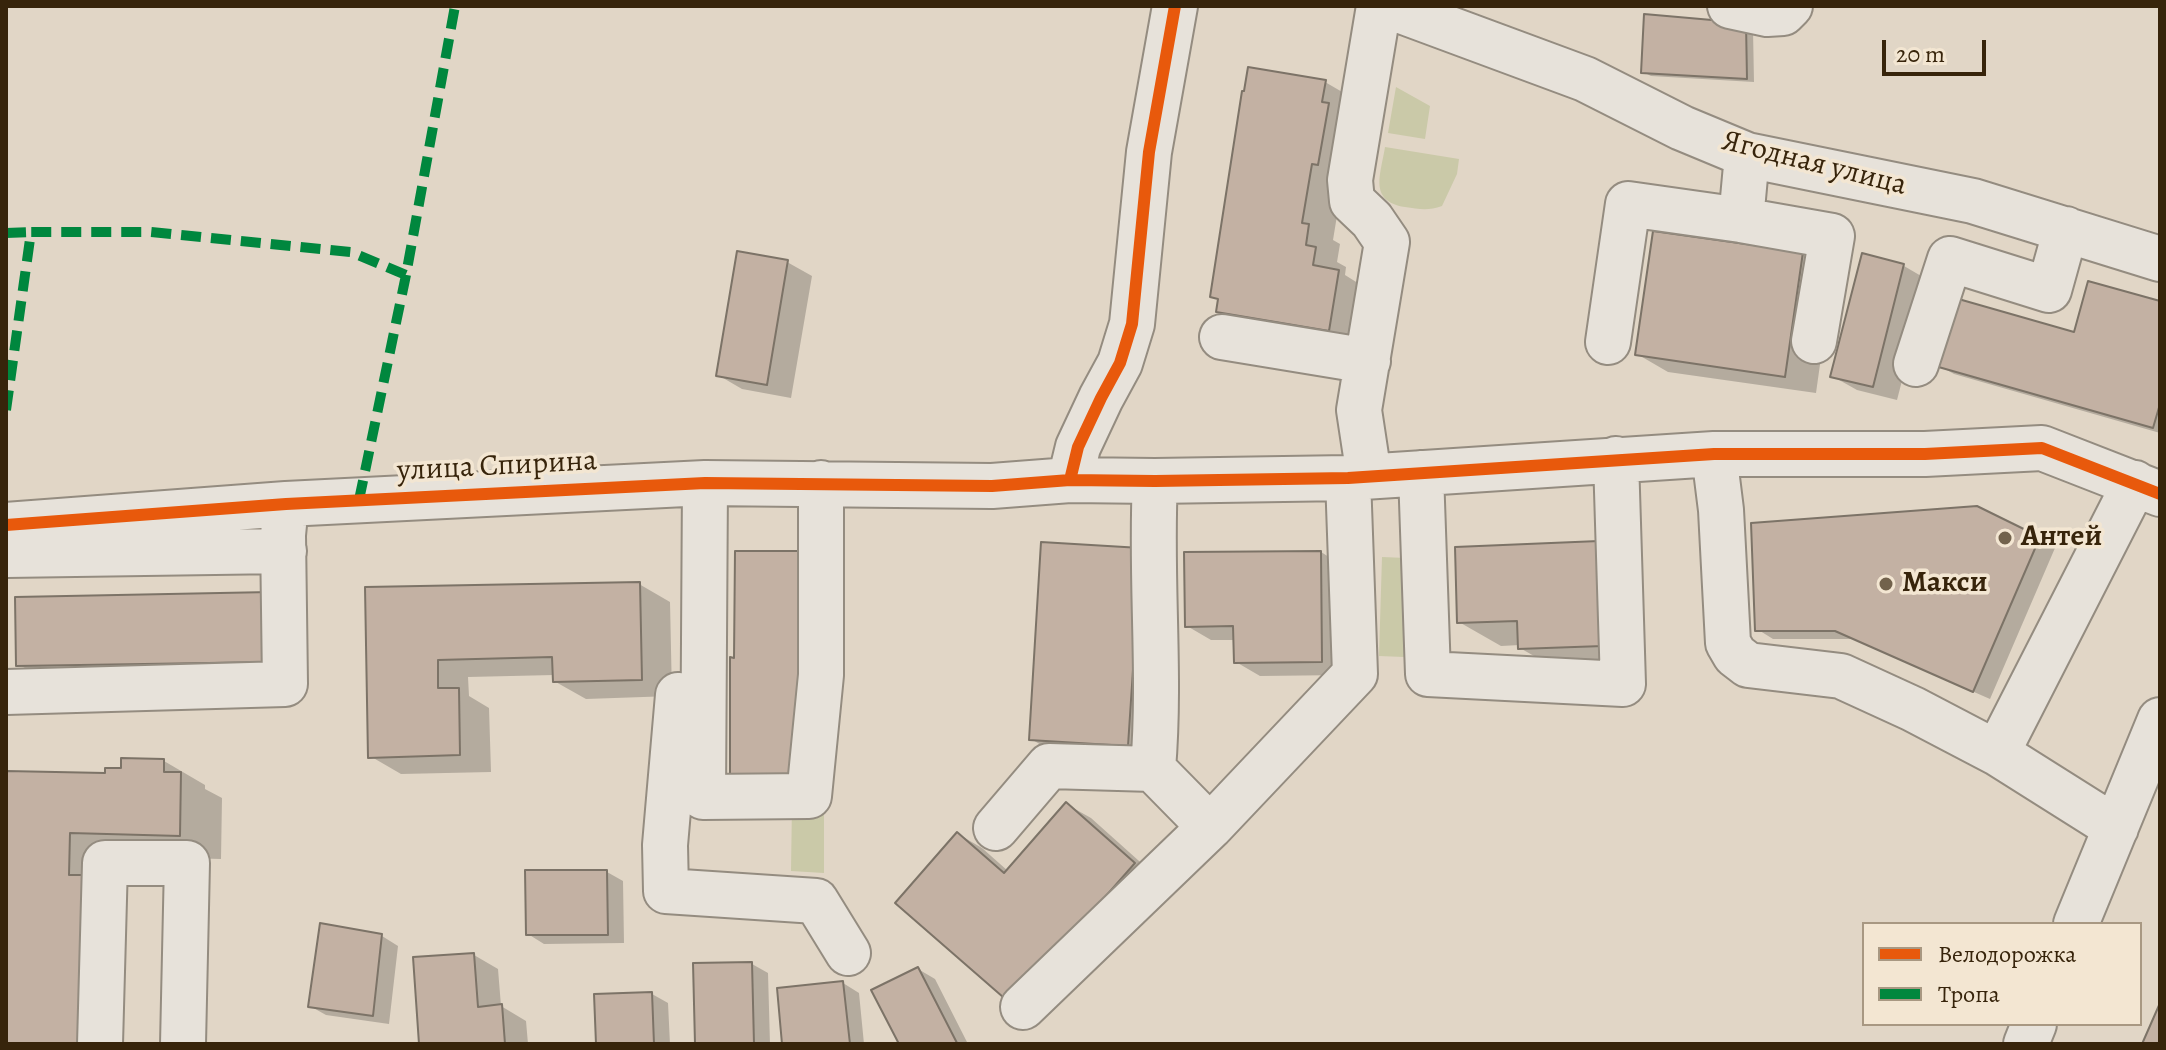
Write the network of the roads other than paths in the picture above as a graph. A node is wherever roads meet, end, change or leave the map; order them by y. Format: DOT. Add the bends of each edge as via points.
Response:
graph roads {
  1 [pos="1175,6"];
  2 [pos="1379,6"];
  3 [pos="1388,6"];
  4 [pos="1730,6"];
  5 [pos="1790,6"];
  6 [pos="1747,155"];
  7 [pos="1741,220"];
  8 [pos="2066,229"];
  9 [pos="2160,259"];
  10 [pos="1222,337"];
  11 [pos="1814,341"];
  12 [pos="1608,342"];
  13 [pos="1368,361"];
  14 [pos="1916,364"];
  15 [pos="1714,454"];
  16 [pos="1616,459"];
  17 [pos="1421,473"];
  18 [pos="1358,477"];
  19 [pos="1070,480"];
  20 [pos="1155,481"];
  21 [pos="821,483"];
  22 [pos="690,484"];
  23 [pos="2148,488"];
  24 [pos="286,504"];
  25 [pos="6,525"];
  26 [pos="284,551"];
  27 [pos="6,555"];
  28 [pos="6,692"];
  29 [pos="2160,720"];
  30 [pos="1997,753"];
  31 [pos="1153,769"];
  32 [pos="1210,827"];
  33 [pos="996,828"];
  34 [pos="2116,828"];
  35 [pos="2077,922"];
  36 [pos="848,953"];
  37 [pos="1023,1007"];
  38 [pos="100,1044"];
  39 [pos="183,1044"];
  1 -- 19 [label="street" via="1149,152 1132,324 1120,363 1078,447"];
  2 -- 13 [label="street" via="1350,180 1352,201 1387,242"];
  3 -- 6 [label="street, Ягодная улица" via="1585,79"];
  4 -- 5 [label="street" via="1767,14 1783,13"];
  6 -- 7 [label="street"];
  6 -- 8 [label="street, Ягодная улица" via="1973,201"];
  7 -- 11 [label="street" via="1832,236"];
  7 -- 12 [label="street" via="1628,204"];
  8 -- 9 [label="street, Ягодная улица"];
  8 -- 14 [label="street" via="2049,290 1950,259"];
  10 -- 13 [label="street"];
  13 -- 18 [label="street" via="1359,410"];
  15 -- 16 [label="street, улица Спирина"];
  15 -- 23 [label="street, улица Спирина" via="2042,448"];
  15 -- 30 [label="street" via="1728,643 1735,655 1748,665 1841,676"];
  16 -- 17 [label="street, улица Спирина"];
  16 -- 17 [label="street" via="1623,684 1428,674"];
  17 -- 18 [label="street, улица Спирина"];
  18 -- 20 [label="street, улица Спирина"];
  18 -- 32 [label="street" via="1355,674"];
  19 -- 20 [label="street, улица Спирина"];
  19 -- 21 [label="street, улица Спирина" via="992,486"];
  20 -- 31 [label="street"];
  21 -- 22 [label="street, улица Спирина"];
  21 -- 22 [label="street" via="821,675 809,796 703,797"];
  22 -- 24 [label="street, улица Спирина"];
  22 -- 36 [label="street" via="666,891 705,910 816,901"];
  23 -- 30 [label="street"];
  24 -- 25 [label="street, улица Спирина"];
  24 -- 26 [label="street"];
  26 -- 27 [label="street"];
  26 -- 28 [label="street" via="285,684"];
  29 -- 34 [label="street"];
  30 -- 34 [label="street"];
  31 -- 32 [label="street"];
  31 -- 33 [label="street" via="1049,766"];
  32 -- 37 [label="street"];
  34 -- 35 [label="street"];
  38 -- 39 [label="street" via="105,863 187,863"];
}
